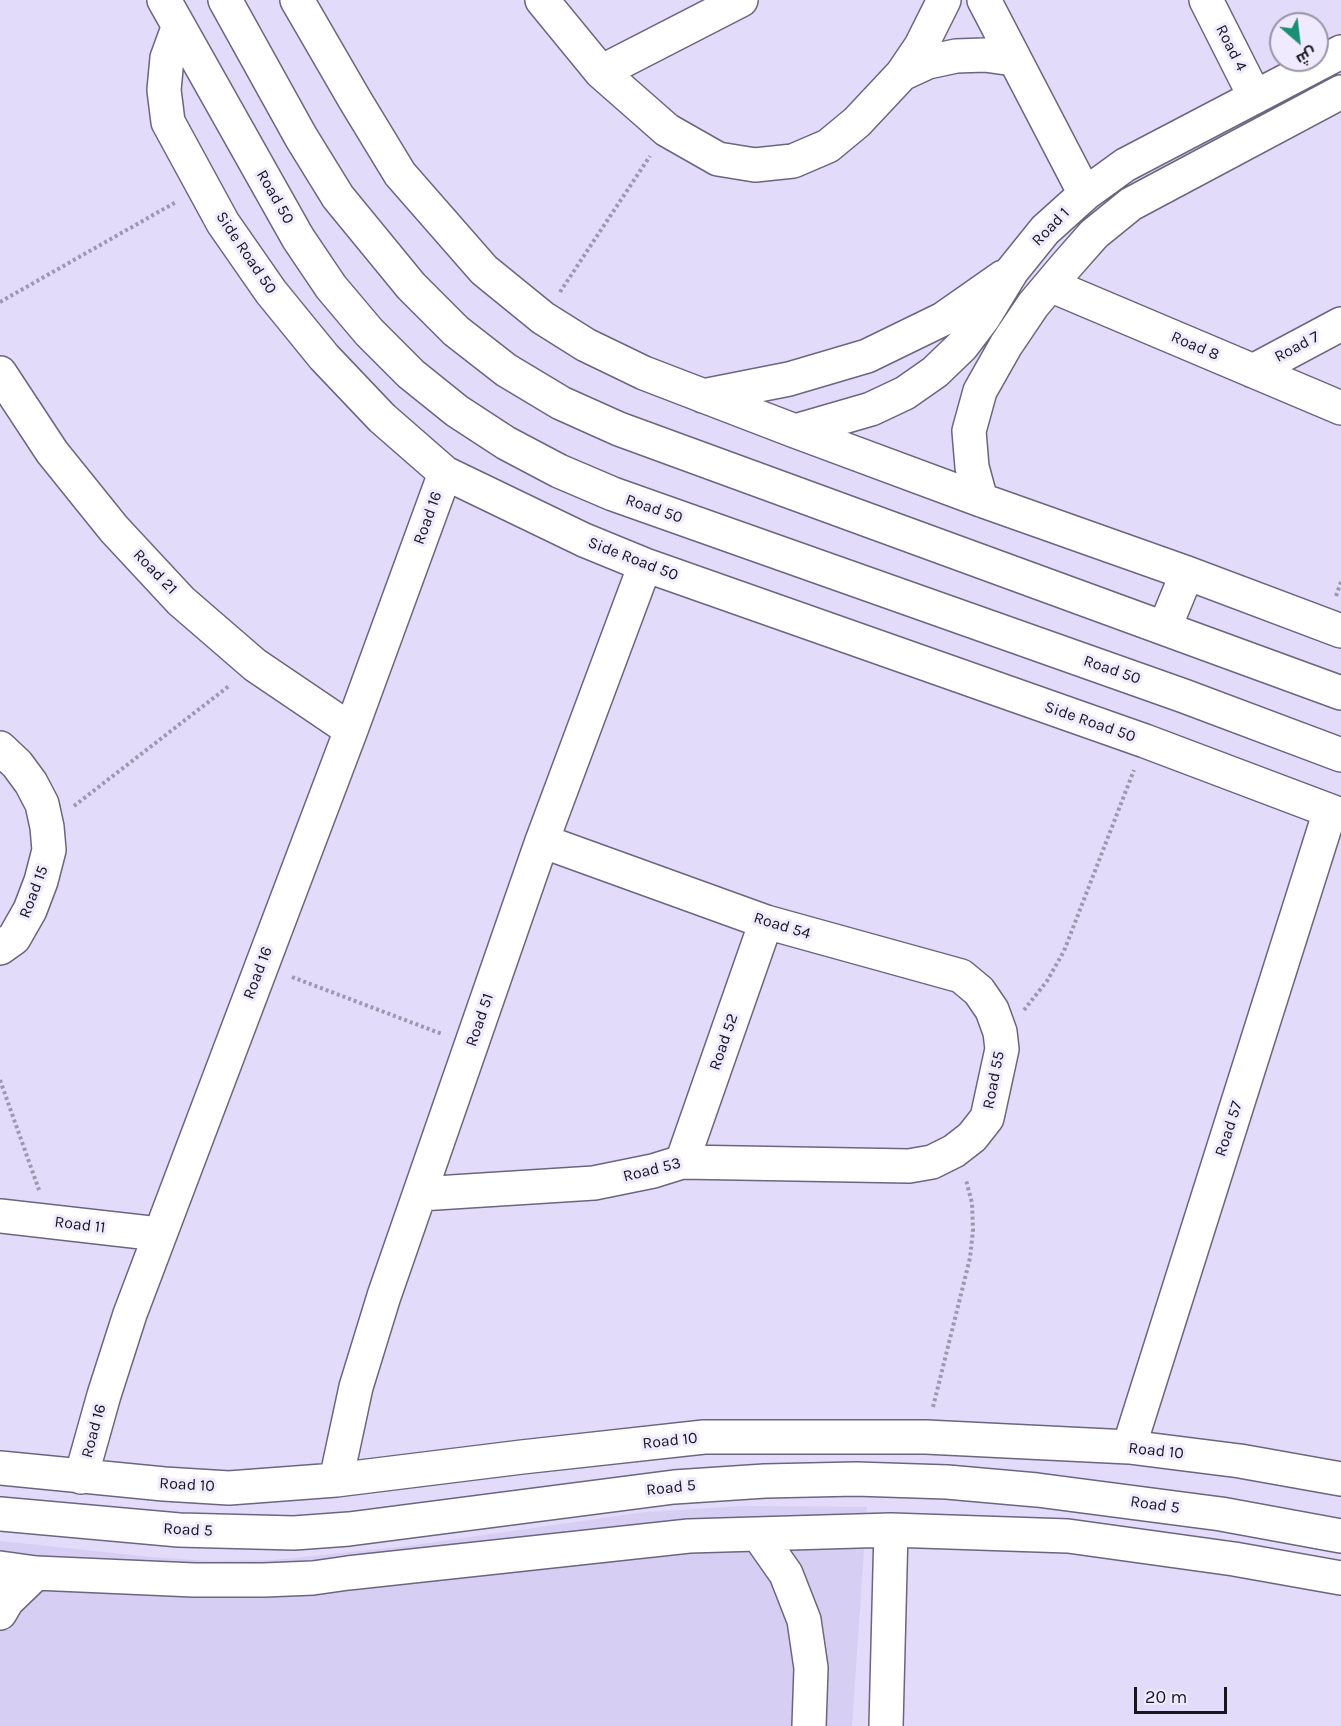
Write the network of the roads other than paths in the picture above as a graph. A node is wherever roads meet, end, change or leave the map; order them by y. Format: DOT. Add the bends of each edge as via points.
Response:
graph roads {
  1 [pos="225,0"];
  2 [pos="297,0"];
  3 [pos="543,0"];
  4 [pos="741,0"];
  5 [pos="944,0"];
  6 [pos="984,0"];
  7 [pos="1206,0"];
  8 [pos="171,14"];
  9 [pos="1341,52"];
  10 [pos="1013,59"];
  11 [pos="601,72"];
  12 [pos="902,74"];
  13 [pos="1341,92"];
  14 [pos="1255,97"];
  15 [pos="1084,194"];
  16 [pos="1011,271"];
  17 [pos="1050,285"];
  18 [pos="1341,324"];
  19 [pos="1253,371"];
  20 [pos="0,373"];
  21 [pos="703,396"];
  22 [pos="1341,408"];
  23 [pos="795,431"];
  24 [pos="445,473"];
  25 [pos="981,500"];
  26 [pos="645,565"];
  27 [pos="1187,573"];
  28 [pos="1165,627"];
  29 [pos="1341,631"];
  30 [pos="1341,693"];
  31 [pos="351,730"];
  32 [pos="0,748"];
  33 [pos="1341,755"];
  34 [pos="1335,813"];
  35 [pos="542,841"];
  36 [pos="766,922"];
  37 [pos="0,948"];
  38 [pos="1000,1032"];
  39 [pos="954,1152"];
  40 [pos="682,1162"];
  41 [pos="420,1194"];
  42 [pos="0,1216"];
  43 [pos="159,1234"];
  44 [pos="1129,1448"];
  45 [pos="0,1468"];
  46 [pos="81,1477"];
  47 [pos="1341,1479"];
  48 [pos="336,1480"];
  49 [pos="0,1514"];
  50 [pos="349,1529"];
  51 [pos="891,1530"];
  52 [pos="758,1534"];
  53 [pos="1341,1536"];
  54 [pos="0,1568"];
  55 [pos="36,1573"];
  56 [pos="348,1573"];
  57 [pos="1341,1578"];
  58 [pos="0,1613"];
  59 [pos="809,1726"];
  60 [pos="886,1726"];
  1 -- 28 [label="street" via="338,197 411,286 456,331 506,370 561,403 619,429"];
  2 -- 21 [label="street" via="400,174 484,270 543,318 586,345"];
  3 -- 11 [label="street"];
  4 -- 11 [label="street"];
  5 -- 12 [label="street"];
  6 -- 10 [label="street"];
  7 -- 14 [label="street, Road 4"];
  8 -- 24 [label="street, Side Road 50" via="164,90 168,122 224,223 271,292 324,357 382,418"];
  8 -- 33 [label="street, Road 50" via="298,238 331,287 411,374 457,411 507,443 613,494"];
  9 -- 14 [label="street, Road 1"];
  10 -- 12 [label="street" via="956,56 928,62"];
  10 -- 15 [label="street"];
  11 -- 12 [label="street" via="667,130 718,159 755,165 793,161 828,146 857,122"];
  13 -- 17 [label="street" via="1131,204 1094,234"];
  14 -- 15 [label="street, Road 1" via="1125,165"];
  15 -- 16 [label="street, Road 1" via="1045,230"];
  16 -- 21 [label="street" via="943,319 867,356 789,379"];
  16 -- 23 [label="street, Road 1" via="968,339 935,372 905,393 871,409"];
  17 -- 19 [label="street, Road 8"];
  17 -- 25 [label="street" via="1011,337 980,391 969,431 972,467"];
  18 -- 19 [label="street, Road 7"];
  19 -- 22 [label="street, Road 8"];
  20 -- 31 [label="street, Road 21" via="52,452 114,529 181,600 255,665"];
  21 -- 23 [label="street"];
  23 -- 25 [label="street"];
  24 -- 26 [label="street, Side Road 50"];
  24 -- 31 [label="street, Road 16"];
  25 -- 27 [label="street"];
  26 -- 34 [label="street, Side Road 50" via="1145,741"];
  26 -- 35 [label="street, Road 51"];
  27 -- 28 [label="street"];
  27 -- 29 [label="street"];
  28 -- 30 [label="street"];
  31 -- 43 [label="street, Road 16"];
  32 -- 37 [label="street, Road 15" via="32,783 42,804 49,850 30,910 14,938"];
  34 -- 44 [label="street, Road 57"];
  35 -- 36 [label="street, Road 54"];
  35 -- 41 [label="street, Road 51"];
  36 -- 38 [label="street, Road 54" via="961,976 979,991"];
  36 -- 40 [label="street, Road 52"];
  38 -- 39 [label="street, Road 55" via="1002,1049 987,1118"];
  39 -- 40 [label="street, Road 53" via="933,1162 909,1166"];
  40 -- 41 [label="street, Road 53" via="594,1183"];
  41 -- 48 [label="street, Road 51" via="363,1364"];
  42 -- 43 [label="street, Road 11"];
  43 -- 46 [label="street, Road 16" via="104,1395"];
  44 -- 47 [label="street, Road 10" via="1240,1461"];
  44 -- 48 [label="street, Road 10" via="926,1437 704,1437"];
  45 -- 46 [label="street, Road 10"];
  46 -- 48 [label="street, Road 10" via="229,1488"];
  49 -- 50 [label="street, Road 5" via="179,1530 294,1533"];
  50 -- 53 [label="street, Road 5" via="674,1487 856,1479 1037,1490 1221,1514"];
  50 -- 56 [label="street"];
  51 -- 52 [label="street"];
  51 -- 57 [label="street" via="1068,1536"];
  51 -- 60 [label="street"];
  52 -- 56 [label="street" via="688,1536"];
  52 -- 59 [label="street" via="786,1574 804,1620 811,1668"];
  54 -- 55 [label="street"];
  55 -- 56 [label="street" via="194,1580 314,1578"];
  55 -- 58 [label="street"];
}
